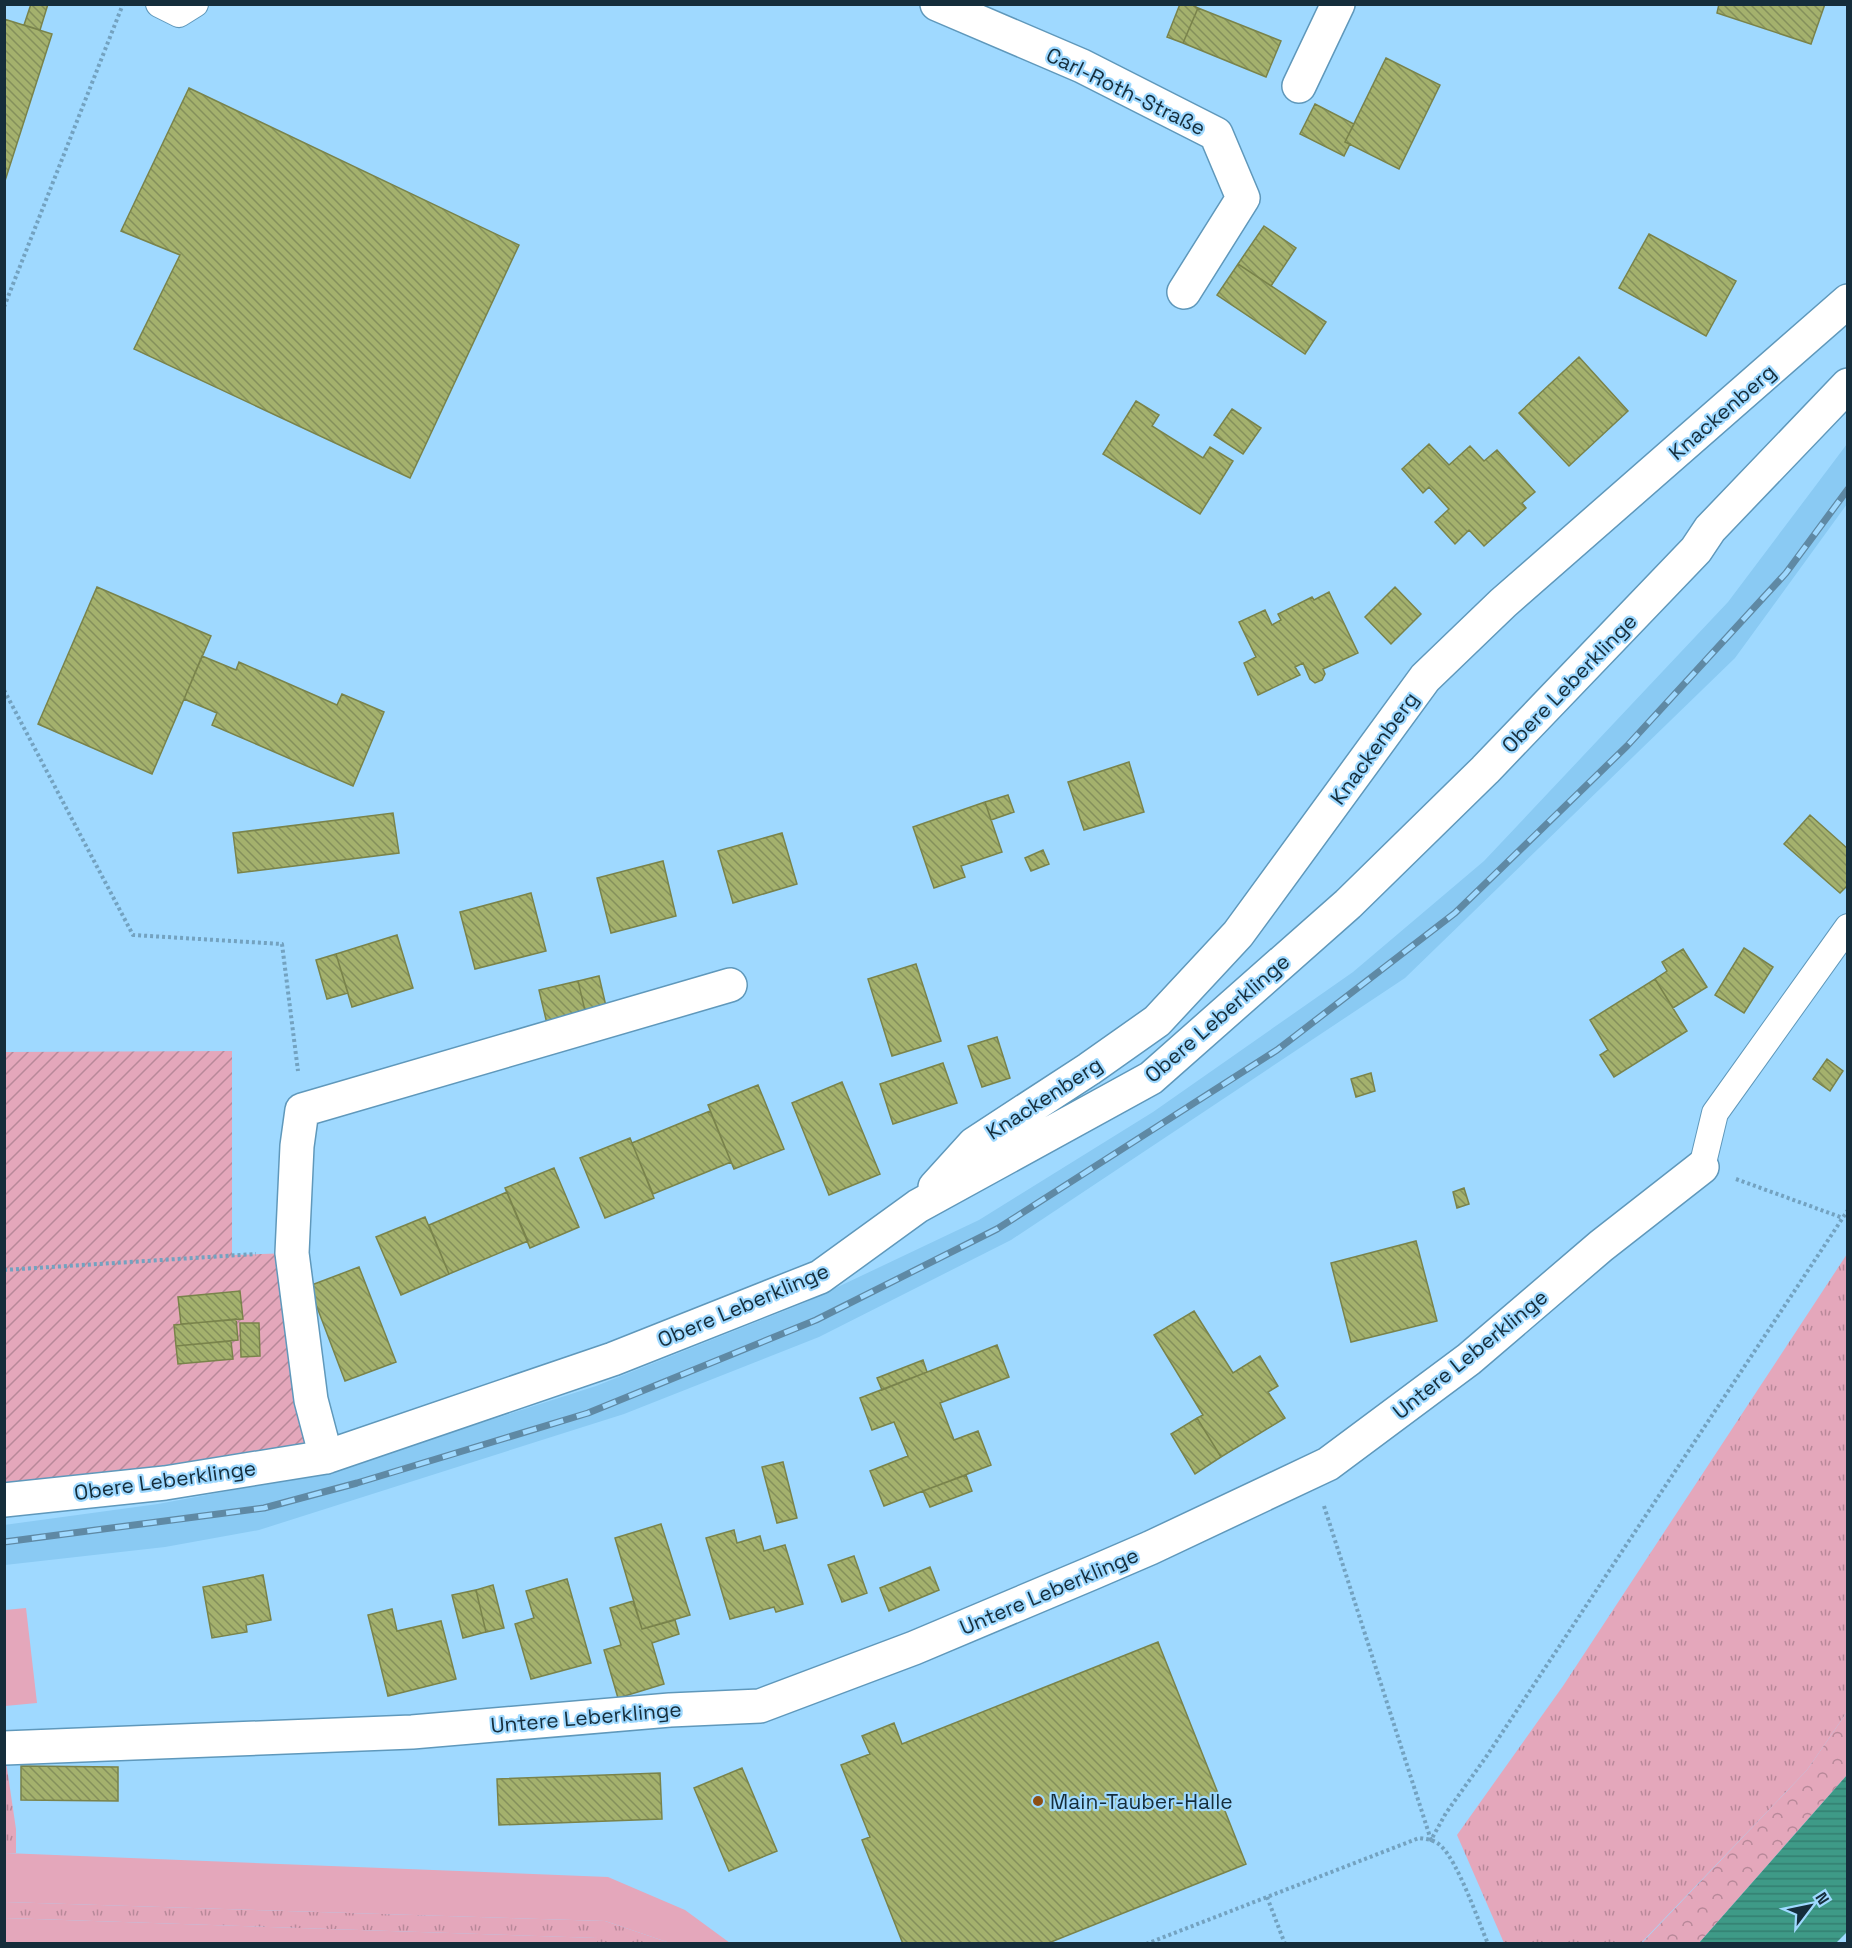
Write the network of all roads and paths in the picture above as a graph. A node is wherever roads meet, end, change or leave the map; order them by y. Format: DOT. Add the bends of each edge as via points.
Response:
graph roads {
  1 [pos="123,4"];
  2 [pos="159,4"];
  3 [pos="195,4"];
  4 [pos="937,4"];
  5 [pos="1338,4"];
  6 [pos="1299,86"];
  7 [pos="1184,292"];
  8 [pos="1848,301"];
  9 [pos="4,307"];
  10 [pos="1848,385"];
  11 [pos="4,690"];
  12 [pos="1848,927"];
  13 [pos="730,985"];
  14 [pos="302,1110"];
  15 [pos="1702,1167"];
  16 [pos="918,1206"];
  17 [pos="1848,1210"];
  18 [pos="1843,1218"];
  19 [pos="292,1253"];
  20 [pos="4,1270"];
  21 [pos="326,1457"];
  22 [pos="1313,1471"];
  23 [pos="4,1500"];
  24 [pos="4,1748"];
  25 [pos="1431,1840"];
  26 [pos="1268,1897"];
  27 [pos="1146,1944"];
  28 [pos="1285,1944"];
  29 [pos="1488,1944"];
  1 -- 9 [label="path"];
  2 -- 3 [label="lane" via="179,14"];
  4 -- 7 [label="street, Carl-Roth-Straße" via="1082,66 1216,134 1243,198"];
  5 -- 6 [label="street"];
  8 -- 16 [label="street, Knackenberg" via="1503,603 1425,678 1238,934 1157,1021 974,1144"];
  10 -- 16 [label="street, Obere Leberklinge" via="1485,770 1348,904 1152,1078"];
  11 -- 14 [label="path" via="133,935 282,944"];
  12 -- 15 [label="lane" via="1715,1113"];
  13 -- 14 [label="street"];
  14 -- 19 [label="street"];
  15 -- 18 [label="path"];
  15 -- 22 [label="street, Untere Leberklinge" via="1601,1246 1469,1359 1328,1464"];
  16 -- 21 [label="street, Obere Leberklinge" via="820,1277 613,1359"];
  17 -- 18 [label="path"];
  18 -- 25 [label="path"];
  19 -- 20 [label="path"];
  19 -- 21 [label="street" via="311,1400"];
  21 -- 23 [label="street, Obere Leberklinge" via="165,1483"];
  22 -- 24 [label="street, Untere Leberklinge" via="1071,1582 914,1648 760,1706 412,1732"];
  22 -- 25 [label="path"];
  25 -- 26 [label="path" via="1406,1842"];
  25 -- 29 [label="path" via="1450,1857"];
  26 -- 27 [label="path"];
  26 -- 28 [label="path"];
}
